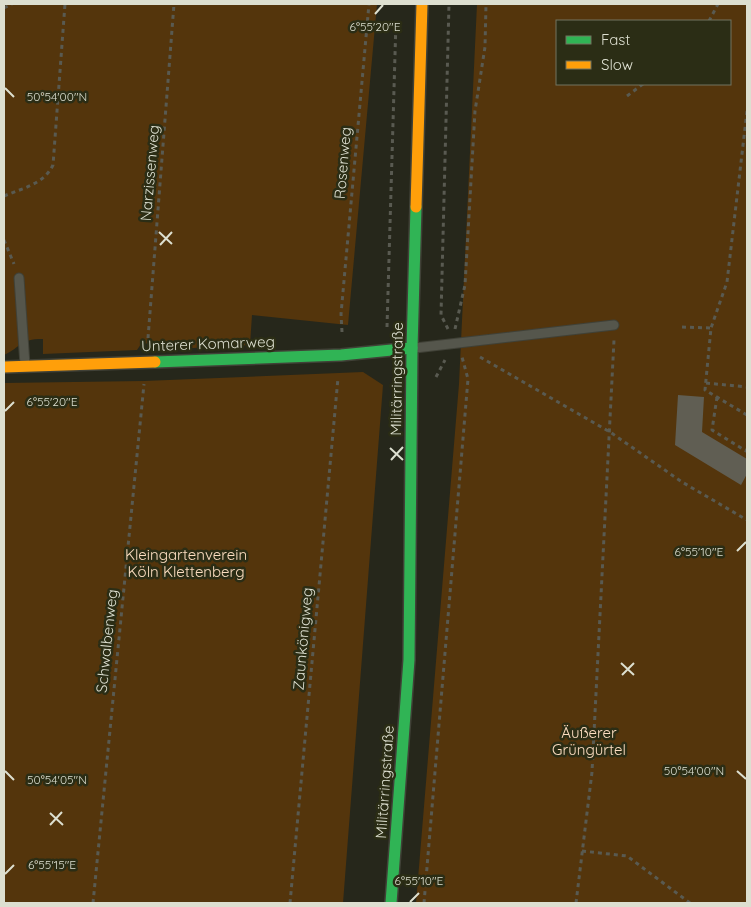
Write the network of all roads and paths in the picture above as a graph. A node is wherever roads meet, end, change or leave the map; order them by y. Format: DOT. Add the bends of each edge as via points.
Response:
graph roads {
  1 [pos="12,4"];
  2 [pos="65,4"];
  3 [pos="174,4"];
  4 [pos="369,4"];
  5 [pos="422,4"];
  6 [pos="449,4"];
  7 [pos="486,4"];
  8 [pos="718,4"];
  9 [pos="4,8"];
  10 [pos="398,13"];
  11 [pos="710,20"];
  12 [pos="642,85"];
  13 [pos="627,96"];
  14 [pos="747,111"];
  15 [pos="4,196"];
  16 [pos="4,240"];
  17 [pos="20,278"];
  18 [pos="342,324"];
  19 [pos="614,325"];
  20 [pos="682,327"];
  21 [pos="711,328"];
  22 [pos="147,344"];
  23 [pos="458,344"];
  24 [pos="412,348"];
  25 [pos="386,350"];
  26 [pos="25,366"];
  27 [pos="4,367"];
  28 [pos="338,376"];
  29 [pos="144,381"];
  30 [pos="706,382"];
  31 [pos="747,388"];
  32 [pos="717,397"];
  33 [pos="747,415"];
  34 [pos="610,432"];
  35 [pos="747,449"];
  36 [pos="747,520"];
  37 [pos="582,851"];
  38 [pos="92,903"];
  39 [pos="290,903"];
  40 [pos="391,903"];
  41 [pos="424,903"];
  42 [pos="576,903"];
  43 [pos="690,903"];
  1 -- 9 [label="path"];
  2 -- 15 [label="path" via="53,164 48,175 39,182"];
  3 -- 22 [label="path, Narzissenweg"];
  4 -- 18 [label="path, Rosenweg"];
  5 -- 24 [label="main road, Militärringstraße"];
  6 -- 23 [label="path" via="440,316"];
  7 -- 23 [label="path" via="485,47 475,110 465,285 454,324"];
  8 -- 11 [label="path"];
  10 -- 25 [label="path" via="395,26"];
  12 -- 13 [label="path"];
  14 -- 21 [label="path" via="727,282"];
  16 -- 17 [label="path"];
  17 -- 26 [label="lane"];
  19 -- 23 [label="lane"];
  19 -- 34 [label="path"];
  20 -- 21 [label="path"];
  21 -- 30 [label="path"];
  23 -- 24 [label="lane"];
  23 -- 34 [label="path"];
  23 -- 41 [label="path" via="468,379"];
  24 -- 25 [label="main road, Unterer Komarweg"];
  24 -- 40 [label="main road, Militärringstraße" via="409,660"];
  25 -- 26 [label="main road, Unterer Komarweg" via="341,355"];
  26 -- 27 [label="main road, Unterer Komarweg"];
  28 -- 39 [label="path, Zaunkönigweg"];
  29 -- 38 [label="path, Schwalbenweg"];
  30 -- 31 [label="path"];
  30 -- 32 [label="path" via="705,390"];
  32 -- 33 [label="path"];
  32 -- 35 [label="path" via="712,430"];
  34 -- 36 [label="path" via="682,482"];
  34 -- 37 [label="path" via="592,772"];
  37 -- 42 [label="path"];
  37 -- 43 [label="path" via="627,856"];
}
